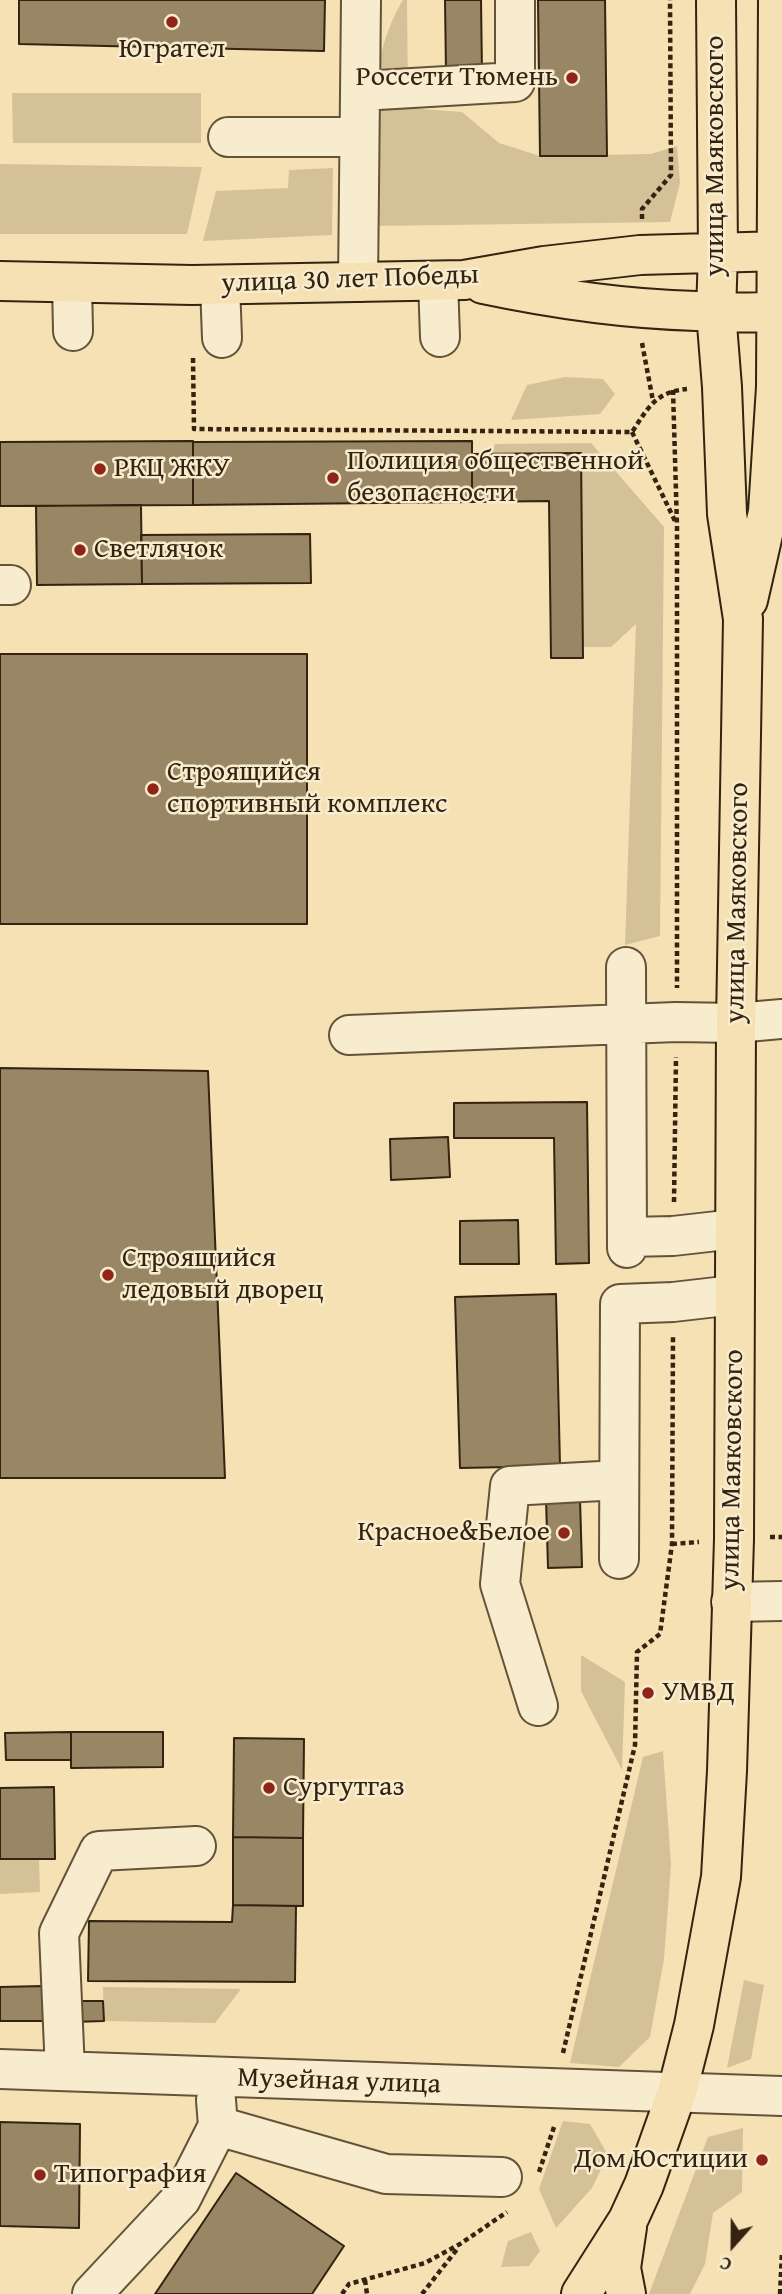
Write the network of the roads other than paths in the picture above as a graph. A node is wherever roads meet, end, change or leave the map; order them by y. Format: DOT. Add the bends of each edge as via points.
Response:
graph roads {
  1 [pos="361,0"];
  2 [pos="515,0"];
  3 [pos="716,0"];
  4 [pos="778,0"];
  5 [pos="360,91"];
  6 [pos="228,137"];
  7 [pos="359,137"];
  8 [pos="780,251"];
  9 [pos="718,253"];
  10 [pos="0,281"];
  11 [pos="451,281"];
  12 [pos="358,282"];
  13 [pos="72,283"];
  14 [pos="220,285"];
  15 [pos="779,311"];
  16 [pos="716,312"];
  17 [pos="73,331"];
  18 [pos="440,337"];
  19 [pos="222,338"];
  20 [pos="743,619"];
  21 [pos="626,967"];
  22 [pos="782,1019"];
  23 [pos="736,1023"];
  24 [pos="628,1024"];
  25 [pos="349,1035"];
  26 [pos="735,1229"];
  27 [pos="734,1295"];
  28 [pos="619,1480"];
  29 [pos="620,1559"];
  30 [pos="782,1601"];
  31 [pos="731,1602"];
  32 [pos="538,1706"];
  33 [pos="197,1846"];
  34 [pos="0,2068"];
  35 [pos="65,2071"];
  36 [pos="215,2077"];
  37 [pos="677,2092"];
  38 [pos="782,2096"];
  39 [pos="218,2126"];
  40 [pos="502,2177"];
  41 [pos="628,2220"];
  42 [pos="92,2294"];
  43 [pos="581,2294"];
  44 [pos="626,2294"];
  1 -- 5 [label="street"];
  2 -- 5 [label="street" via="515,82"];
  3 -- 9 [label="main road, улица Маяковского"];
  4 -- 8 [label="main road, улица Маяковского"];
  5 -- 7 [label="street"];
  6 -- 7 [label="street"];
  7 -- 12 [label="street"];
  8 -- 9 [label="main road, улица 30 лет Победы"];
  8 -- 15 [label="main road, улица Маяковского"];
  9 -- 11 [label="main road, улица 30 лет Победы" via="640,254"];
  9 -- 16 [label="main road, улица Маяковского"];
  10 -- 13 [label="main road, улица 30 лет Победы"];
  11 -- 12 [label="main road, улица 30 лет Победы"];
  11 -- 16 [label="main road, улица Маяковского" via="641,309"];
  11 -- 18 [label="street"];
  12 -- 14 [label="main road, улица 30 лет Победы"];
  13 -- 14 [label="main road, улица 30 лет Победы"];
  13 -- 17 [label="street"];
  14 -- 19 [label="street"];
  15 -- 16 [label="main road, улица Маяковского"];
  15 -- 20 [label="main road, улица Маяковского" via="768,512"];
  16 -- 20 [label="main road, улица Маяковского" via="727,514"];
  20 -- 23 [label="main road, улица Маяковского"];
  21 -- 24 [label="street"];
  22 -- 23 [label="street"];
  23 -- 24 [label="street"];
  23 -- 26 [label="main road, улица Маяковского"];
  24 -- 25 [label="street"];
  24 -- 26 [label="street" via="627,1242"];
  26 -- 27 [label="main road, улица Маяковского"];
  27 -- 28 [label="street" via="620,1304"];
  27 -- 31 [label="main road, улица Маяковского"];
  28 -- 29 [label="street"];
  28 -- 32 [label="street" via="510,1486 500,1584"];
  30 -- 31 [label="street"];
  31 -- 37 [label="main road, улица Маяковского" via="721,1877"];
  33 -- 35 [label="street" via="99,1851 59,1933"];
  34 -- 35 [label="street, Музейная улица"];
  35 -- 36 [label="street, Музейная улица"];
  36 -- 37 [label="street, Музейная улица"];
  36 -- 39 [label="street"];
  37 -- 38 [label="street, Музейная улица"];
  37 -- 41 [label="main road, улица Маяковского"];
  39 -- 40 [label="street" via="386,2174"];
  39 -- 42 [label="street" via="181,2199"];
  41 -- 43 [label="main road, улица Маяковского"];
  41 -- 44 [label="main road" via="621,2269"];
}
